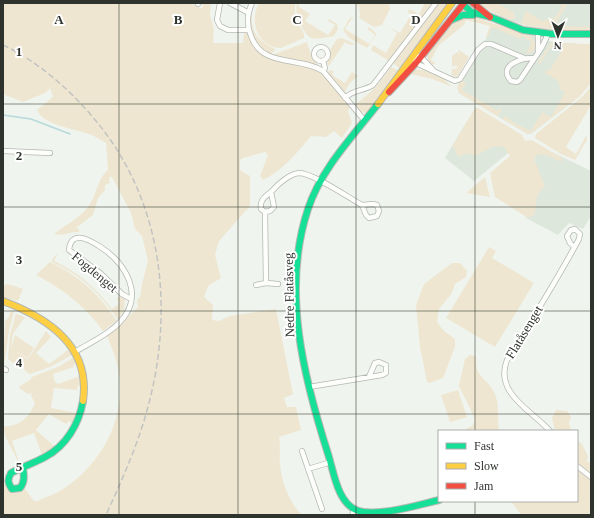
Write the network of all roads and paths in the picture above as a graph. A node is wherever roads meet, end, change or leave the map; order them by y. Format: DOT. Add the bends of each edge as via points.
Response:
graph roads {
  1 [pos="220,3"];
  2 [pos="230,3"];
  3 [pos="252,3"];
  4 [pos="436,3"];
  5 [pos="452,3"];
  6 [pos="473,3"];
  7 [pos="463,4"];
  8 [pos="248,13"];
  9 [pos="475,15"];
  10 [pos="490,17"];
  11 [pos="450,20"];
  12 [pos="248,30"];
  13 [pos="538,33"];
  14 [pos="548,34"];
  15 [pos="591,34"];
  16 [pos="538,52"];
  17 [pos="414,55"];
  18 [pos="421,57"];
  19 [pos="524,58"];
  20 [pos="534,58"];
  21 [pos="323,61"];
  22 [pos="412,65"];
  23 [pos="432,70"];
  24 [pos="323,71"];
  25 [pos="345,98"];
  26 [pos="365,121"];
  27 [pos="3,151"];
  28 [pos="50,153"];
  29 [pos="320,181"];
  30 [pos="271,192"];
  31 [pos="362,206"];
  32 [pos="265,212"];
  33 [pos="574,247"];
  34 [pos="266,283"];
  35 [pos="278,284"];
  36 [pos="256,285"];
  37 [pos="131,299"];
  38 [pos="3,301"];
  39 [pos="75,352"];
  40 [pos="369,377"];
  41 [pos="309,387"];
  42 [pos="549,430"];
  43 [pos="302,451"];
  44 [pos="330,462"];
  45 [pos="578,467"];
  46 [pos="23,468"];
  47 [pos="308,469"];
  48 [pos="591,477"];
  49 [pos="438,500"];
  50 [pos="322,510"];
  51 [pos="354,512"];
  1 -- 12 [label="street" via="217,20 220,26 228,30"];
  2 -- 8 [label="street"];
  3 -- 8 [label="street"];
  4 -- 25 [label="street" via="373,85 360,92 349,93"];
  5 -- 17 [label="street, Nedre Flatåsveg"];
  6 -- 10 [label="street"];
  7 -- 9 [label="street" via="466,10"];
  7 -- 11 [label="street, Nedre Flatåsveg"];
  8 -- 12 [label="street"];
  9 -- 10 [label="street"];
  9 -- 11 [label="street" via="463,15"];
  10 -- 13 [label="street" via="513,27"];
  11 -- 18 [label="street, Nedre Flatåsveg"];
  12 -- 24 [label="street" via="256,47 269,57 305,63"];
  13 -- 14 [label="street"];
  13 -- 16 [label="street"];
  14 -- 15 [label="street"];
  14 -- 16 [label="street"];
  16 -- 20 [label="street"];
  17 -- 18 [label="street"];
  17 -- 22 [label="street, Nedre Flatåsveg"];
  18 -- 22 [label="street, Nedre Flatåsveg"];
  18 -- 23 [label="street"];
  19 -- 20 [label="street"];
  19 -- 20 [label="street" via="512,63 508,70 511,81 520,80"];
  19 -- 23 [label="street" via="491,44 484,44 460,79 452,80"];
  21 -- 24 [label="street"];
  22 -- 23 [label="street"];
  22 -- 26 [label="street, Nedre Flatåsveg"];
  24 -- 25 [label="street"];
  25 -- 26 [label="street"];
  26 -- 29 [label="street, Nedre Flatåsveg"];
  27 -- 28 [label="street"];
  29 -- 30 [label="street, Nedre Flatåsveg" via="297,173 277,185"];
  29 -- 31 [label="street, Nedre Flatåsveg"];
  29 -- 41 [label="street, Nedre Flatåsveg" via="308,208 297,253 299,335"];
  30 -- 32 [label="street, Nedre Flatåsveg" via="274,207"];
  30 -- 32 [label="street, Nedre Flatåsveg" via="261,202 261,209"];
  32 -- 34 [label="street, Nedre Flatåsveg"];
  33 -- 42 [label="street, Flatåsenget" via="504,367 503,376 507,388"];
  34 -- 35 [label="street, Nedre Flatåsveg"];
  34 -- 36 [label="street, Nedre Flatåsveg"];
  37 -- 37 [label="street, Fogdenget" via="130,280 118,262 90,241 79,237 69,244 69,250"];
  37 -- 39 [label="street, Fogdenget" via="119,323"];
  38 -- 39 [label="street" via="45,321 68,341"];
  39 -- 46 [label="street" via="82,366 84,391 75,425 51,454"];
  40 -- 41 [label="street"];
  41 -- 44 [label="street, Nedre Flatåsveg"];
  43 -- 47 [label="street"];
  44 -- 47 [label="street"];
  44 -- 51 [label="street, Nedre Flatåsveg" via="342,494"];
  45 -- 48 [label="street"];
  47 -- 50 [label="street"];
  49 -- 51 [label="street, Nedre Flatåsveg" via="380,512"];
}
